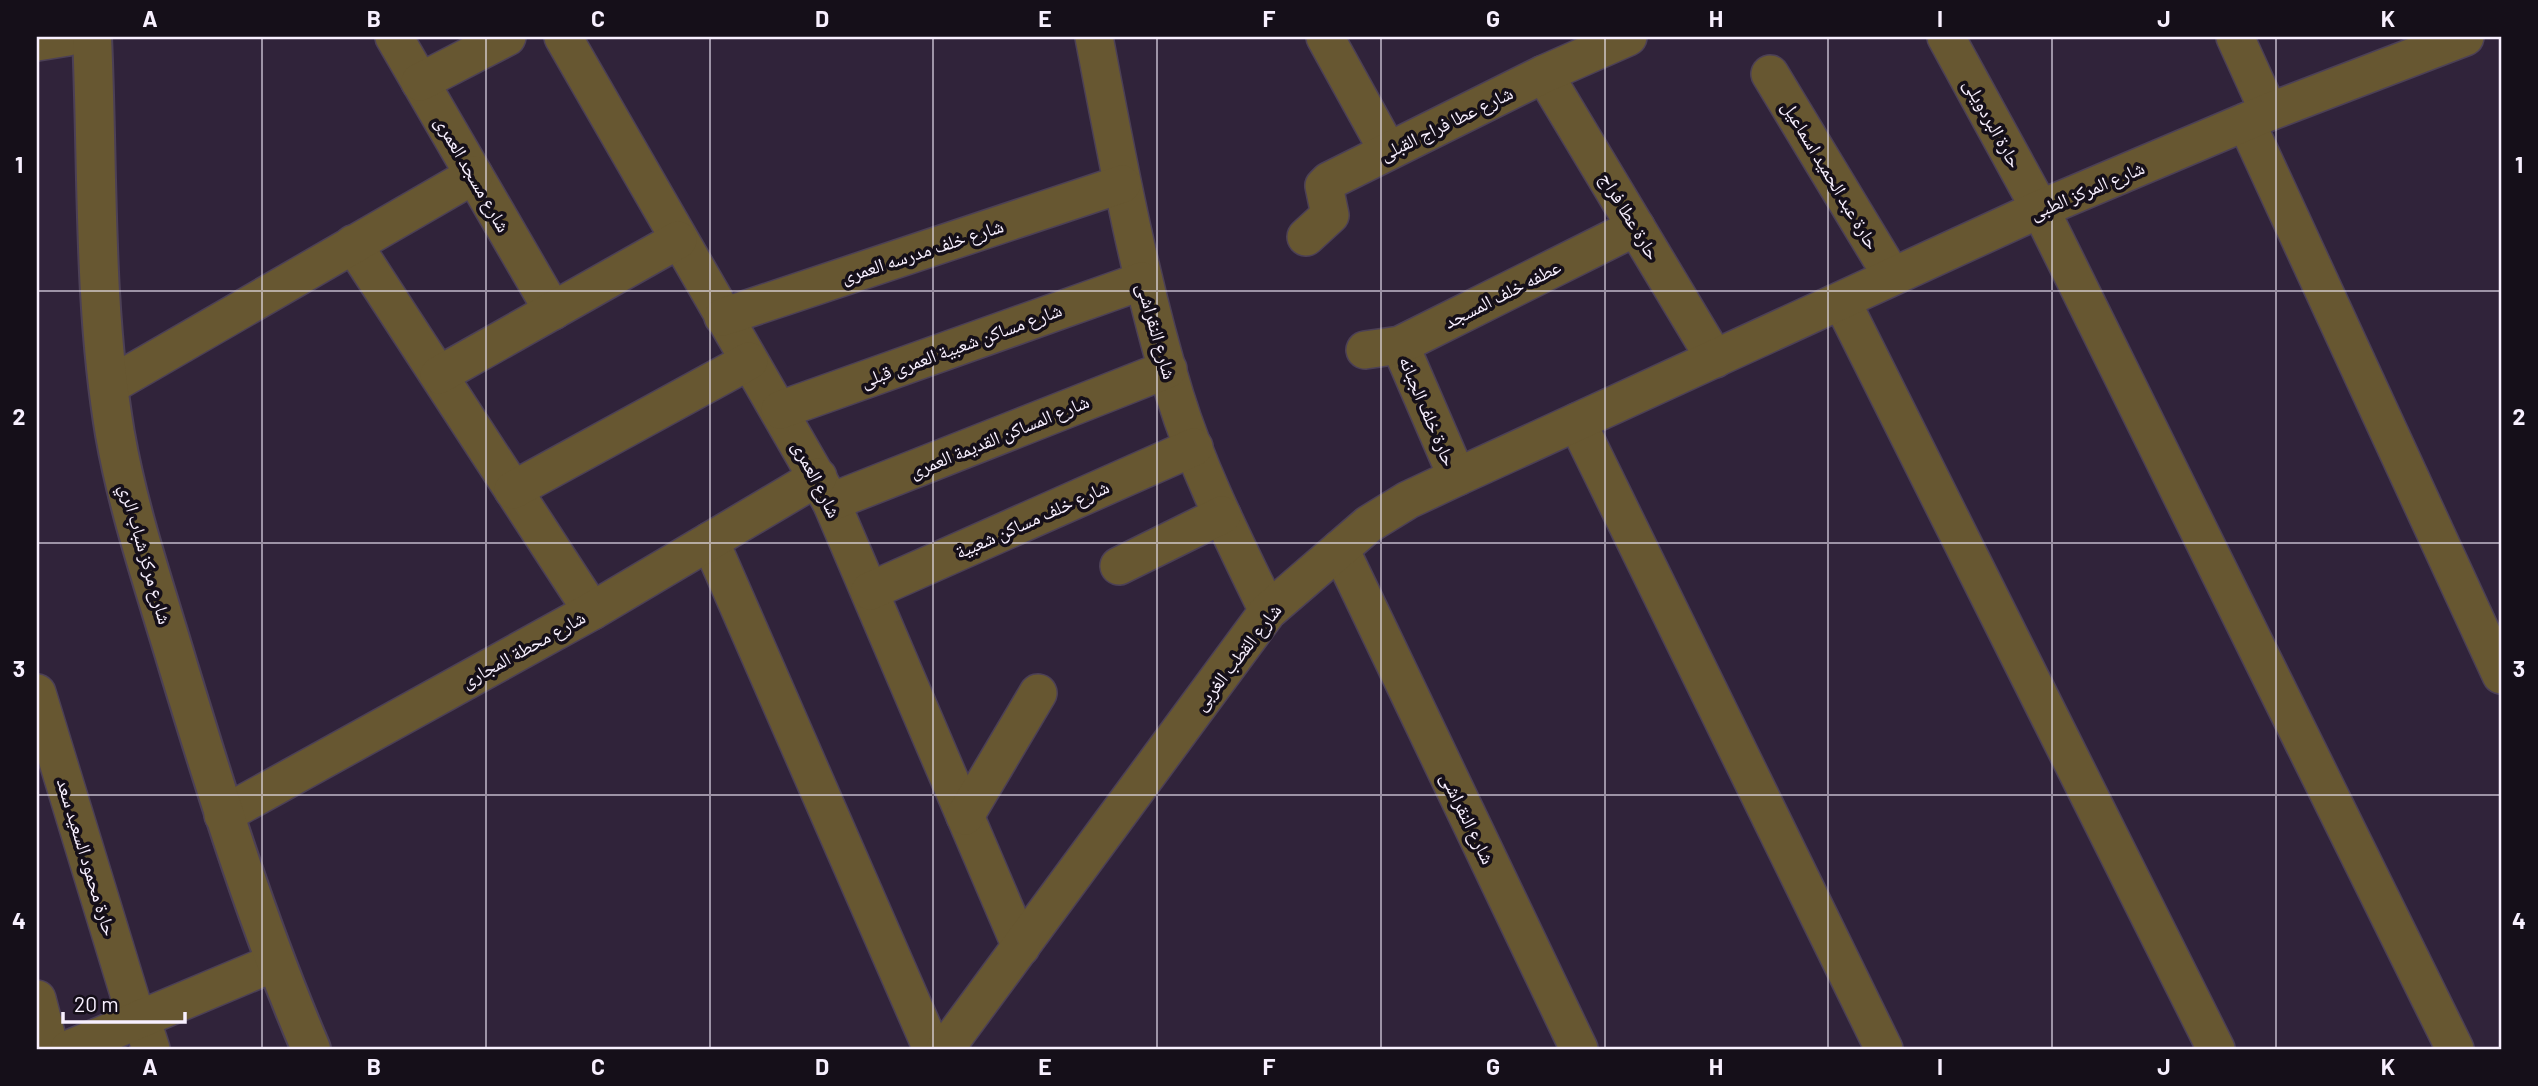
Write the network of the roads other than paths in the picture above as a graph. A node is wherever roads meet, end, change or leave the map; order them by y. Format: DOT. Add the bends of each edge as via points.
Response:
graph roads {
  1 [pos="68,37"];
  2 [pos="92,37"];
  3 [pos="394,37"];
  4 [pos="507,37"];
  5 [pos="563,37"];
  6 [pos="1094,37"];
  7 [pos="1325,37"];
  8 [pos="1628,37"];
  9 [pos="1946,37"];
  10 [pos="2235,37"];
  11 [pos="2465,37"];
  12 [pos="37,43"];
  13 [pos="2413,46"];
  14 [pos="1544,74"];
  15 [pos="1770,74"];
  16 [pos="420,82"];
  17 [pos="2258,117"];
  18 [pos="1388,151"];
  19 [pos="474,175"];
  20 [pos="1122,184"];
  21 [pos="2040,209"];
  22 [pos="1636,227"];
  23 [pos="1306,237"];
  24 [pos="678,240"];
  25 [pos="353,244"];
  26 [pos="1892,276"];
  27 [pos="1142,281"];
  28 [pos="1842,302"];
  29 [pos="553,311"];
  30 [pos="723,317"];
  31 [pos="1382,348"];
  32 [pos="1715,359"];
  33 [pos="749,361"];
  34 [pos="1168,369"];
  35 [pos="439,375"];
  36 [pos="109,386"];
  37 [pos="780,410"];
  38 [pos="1577,422"];
  39 [pos="1194,447"];
  40 [pos="1457,477"];
  41 [pos="513,489"];
  42 [pos="824,490"];
  43 [pos="1222,515"];
  44 [pos="710,541"];
  45 [pos="1340,549"];
  46 [pos="1119,566"];
  47 [pos="870,592"];
  48 [pos="592,611"];
  49 [pos="1268,611"];
  50 [pos="2501,675"];
  51 [pos="37,693"];
  52 [pos="1038,694"];
  53 [pos="223,815"];
  54 [pos="965,816"];
  55 [pos="1021,947"];
  56 [pos="276,962"];
  57 [pos="37,999"];
  58 [pos="143,1029"];
  59 [pos="50,1049"];
  60 [pos="69,1049"];
  61 [pos="311,1049"];
  62 [pos="932,1049"];
  63 [pos="944,1049"];
  64 [pos="1579,1049"];
  65 [pos="1884,1049"];
  66 [pos="2216,1049"];
  67 [pos="2455,1049"];
  1 -- 12 [label="street"];
  2 -- 36 [label="street, شارع مركز شباب الري"];
  3 -- 16 [label="street, شارع مسجد العمرى"];
  4 -- 16 [label="street"];
  5 -- 24 [label="street, شارع العمرى"];
  6 -- 20 [label="street, شارع النقراشى"];
  7 -- 18 [label="street"];
  8 -- 14 [label="street, شارع عطا فراج القبلى"];
  9 -- 21 [label="street, حارة البردويلى"];
  10 -- 17 [label="street"];
  11 -- 13 [label="street, شارع المركز الطبى"];
  13 -- 17 [label="street, شارع المركز الطبى"];
  14 -- 18 [label="street, شارع عطا فراج القبلى"];
  14 -- 22 [label="street, حارة عطا فراج"];
  15 -- 26 [label="street, حارة عبد الحميد اسماعيل"];
  16 -- 19 [label="street, شارع مسجد العمرى"];
  17 -- 21 [label="street, شارع المركز الطبى"];
  17 -- 50 [label="street"];
  18 -- 23 [label="street, شارع عطا فراج القبلى" via="1324,186 1331,215"];
  19 -- 25 [label="street"];
  19 -- 29 [label="street, شارع مسجد العمرى"];
  20 -- 27 [label="street, شارع النقراشى"];
  20 -- 30 [label="street, شارع خلف مدرسه العمرى"];
  21 -- 26 [label="street, شارع المركز الطبى"];
  21 -- 67 [label="street, حارة البردويلى"];
  22 -- 31 [label="street, عطفه خلف المسجد"];
  22 -- 32 [label="street, حارة عطا فراج"];
  24 -- 29 [label="street"];
  24 -- 30 [label="street, شارع العمرى"];
  25 -- 35 [label="street"];
  25 -- 36 [label="street"];
  26 -- 28 [label="street, شارع المركز الطبى"];
  27 -- 34 [label="street, شارع النقراشى"];
  27 -- 37 [label="street, شارع مساكن شعبية العمرى قبلى"];
  28 -- 32 [label="street, شارع المركز الطبى"];
  28 -- 66 [label="street"];
  29 -- 35 [label="street"];
  30 -- 33 [label="street, شارع العمرى"];
  31 -- 40 [label="street, حارة خلف الجبانه"];
  32 -- 38 [label="street, شارع القطب الغربى"];
  33 -- 37 [label="street, شارع العمرى"];
  33 -- 41 [label="street"];
  34 -- 39 [label="street, شارع النقراشى"];
  34 -- 42 [label="street, شارع المساكن القديمة العمرى"];
  35 -- 41 [label="street"];
  36 -- 53 [label="street, شارع مركز شباب الري" via="131,509"];
  37 -- 42 [label="street, شارع العمرى"];
  38 -- 40 [label="street, شارع القطب الغربى"];
  38 -- 65 [label="street"];
  39 -- 43 [label="street, شارع النقراشى"];
  39 -- 47 [label="street, شارع خلف مساكن شعبية"];
  40 -- 45 [label="street, شارع القطب الغربى" via="1408,500"];
  41 -- 48 [label="street"];
  42 -- 44 [label="street, شارع محطة المجارى"];
  42 -- 47 [label="street, شارع العمرى"];
  43 -- 46 [label="street"];
  43 -- 49 [label="street, شارع النقراشى"];
  44 -- 48 [label="street, شارع محطة المجارى"];
  44 -- 62 [label="street"];
  45 -- 49 [label="street, شارع القطب الغربى"];
  45 -- 64 [label="street, شارع النقراشى"];
  47 -- 54 [label="street, شارع العمرى"];
  48 -- 53 [label="street, شارع محطة المجارى"];
  49 -- 55 [label="street, شارع القطب الغربى"];
  51 -- 58 [label="street, حارة محمود السعيد سعد"];
  52 -- 54 [label="street"];
  53 -- 56 [label="street, شارع مركز شباب الري"];
  54 -- 55 [label="street, شارع العمرى"];
  55 -- 63 [label="street, شارع القطب الغربى"];
  56 -- 58 [label="street"];
  56 -- 61 [label="street, شارع مركز شباب الري"];
  57 -- 59 [label="street"];
  58 -- 60 [label="street"];
}
